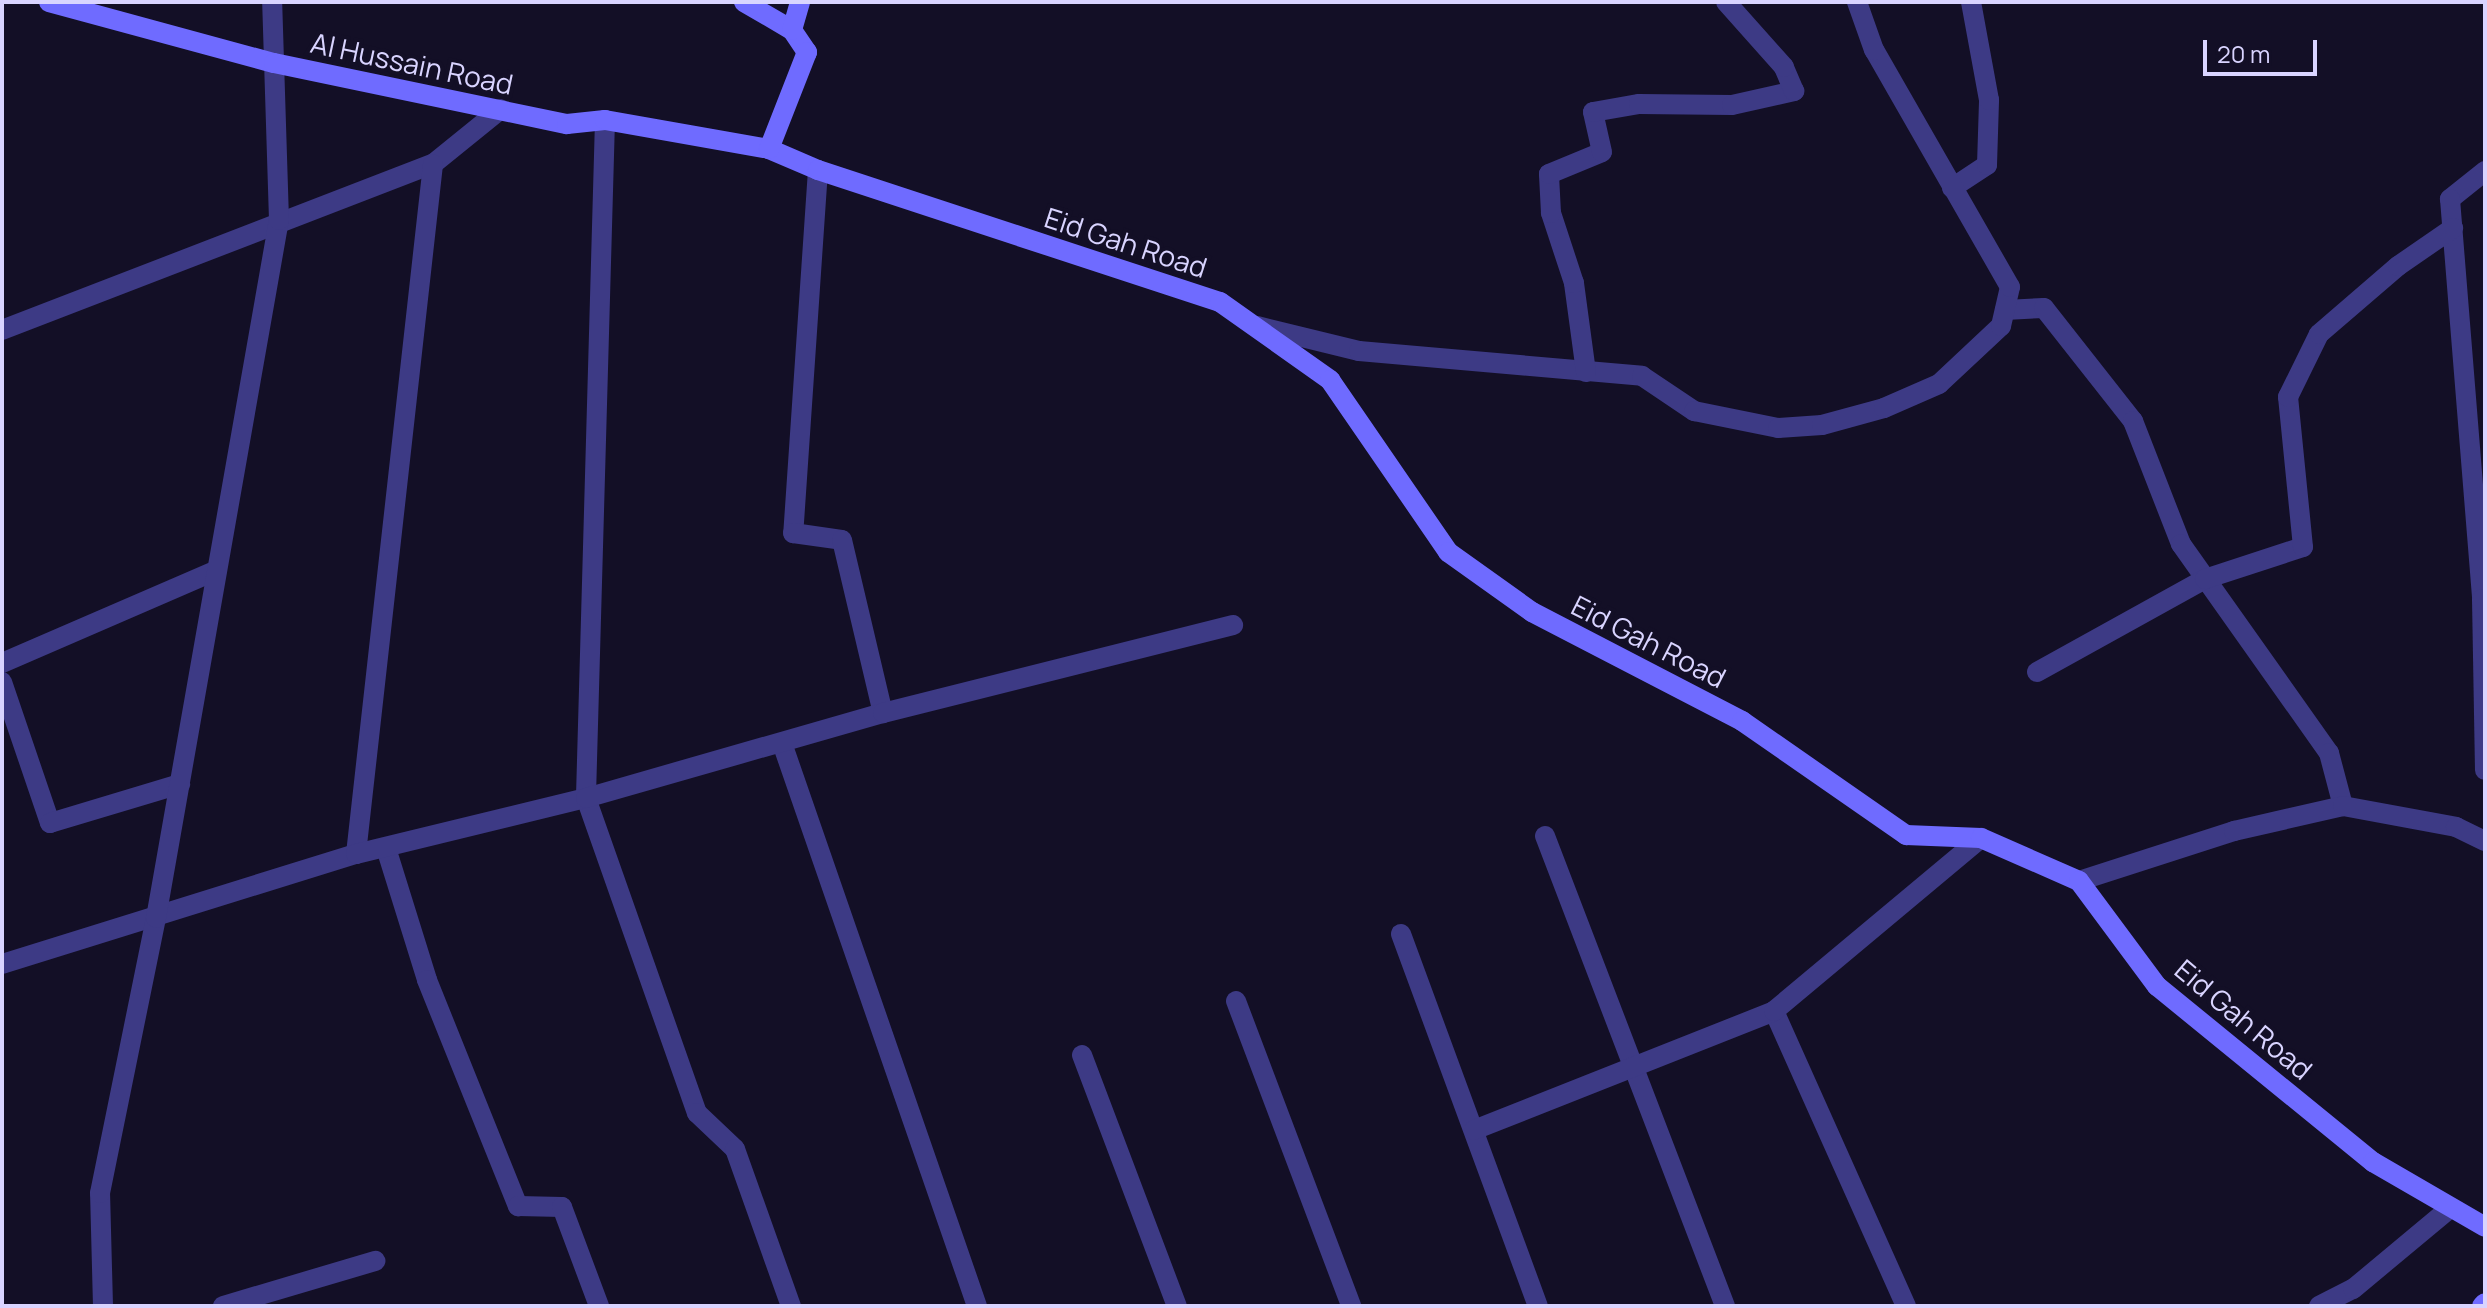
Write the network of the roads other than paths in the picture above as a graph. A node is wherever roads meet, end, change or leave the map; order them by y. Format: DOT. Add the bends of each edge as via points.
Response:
graph roads {
  1 [pos="49,2"];
  2 [pos="272,2"];
  3 [pos="744,2"];
  4 [pos="800,2"];
  5 [pos="1726,2"];
  6 [pos="1857,2"];
  7 [pos="1971,2"];
  8 [pos="792,30"];
  9 [pos="274,63"];
  10 [pos="501,109"];
  11 [pos="605,120"];
  12 [pos="769,149"];
  13 [pos="433,164"];
  14 [pos="2484,167"];
  15 [pos="818,170"];
  16 [pos="1952,188"];
  17 [pos="279,220"];
  18 [pos="2453,228"];
  19 [pos="2005,310"];
  20 [pos="1257,326"];
  21 [pos="2,330"];
  22 [pos="1586,372"];
  23 [pos="217,570"];
  24 [pos="2205,579"];
  25 [pos="1233,625"];
  26 [pos="2,663"];
  27 [pos="2037,672"];
  28 [pos="2,682"];
  29 [pos="883,713"];
  30 [pos="782,743"];
  31 [pos="2485,770"];
  32 [pos="180,784"];
  33 [pos="586,798"];
  34 [pos="2343,806"];
  35 [pos="1545,836"];
  36 [pos="1981,838"];
  37 [pos="2485,841"];
  38 [pos="386,848"];
  39 [pos="356,854"];
  40 [pos="2079,881"];
  41 [pos="156,918"];
  42 [pos="1401,934"];
  43 [pos="2,964"];
  44 [pos="1236,1001"];
  45 [pos="1774,1011"];
  46 [pos="1082,1055"];
  47 [pos="1633,1068"];
  48 [pos="1474,1130"];
  49 [pos="2449,1209"];
  50 [pos="2485,1227"];
  51 [pos="375,1261"];
  52 [pos="103,1306"];
  53 [pos="223,1306"];
  54 [pos="599,1306"];
  55 [pos="791,1306"];
  56 [pos="977,1306"];
  57 [pos="1177,1306"];
  58 [pos="1351,1306"];
  59 [pos="1538,1306"];
  60 [pos="1725,1306"];
  61 [pos="1906,1306"];
  62 [pos="2319,1306"];
  1 -- 9 [label="street, Al Hussain Road"];
  2 -- 9 [label="street"];
  3 -- 8 [label="street"];
  4 -- 8 [label="street"];
  5 -- 22 [label="street" via="1784,67 1794,91 1732,105 1639,104 1593,112 1602,152 1549,174 1551,213 1574,283"];
  6 -- 16 [label="street" via="1874,50"];
  7 -- 16 [label="street" via="1989,100 1987,165"];
  8 -- 12 [label="street" via="807,52"];
  9 -- 10 [label="street, Al Hussain Road"];
  9 -- 17 [label="street"];
  10 -- 11 [label="street, Al Hussain Road" via="567,124"];
  10 -- 13 [label="street"];
  11 -- 12 [label="street, Al Hussain Road"];
  11 -- 33 [label="street"];
  12 -- 15 [label="street, Eid Gah Road"];
  13 -- 17 [label="street"];
  13 -- 39 [label="street"];
  14 -- 18 [label="street" via="2450,199"];
  15 -- 20 [label="street, Eid Gah Road" via="1220,302"];
  15 -- 29 [label="street" via="793,533 842,540"];
  16 -- 19 [label="street" via="2010,287"];
  17 -- 21 [label="street"];
  17 -- 23 [label="street"];
  18 -- 24 [label="street" via="2398,266 2319,334 2288,397 2303,547"];
  18 -- 31 [label="street" via="2482,599"];
  19 -- 22 [label="street" via="2001,326 1939,384 1884,408 1822,425 1778,428 1694,411 1642,376"];
  19 -- 24 [label="street" via="2044,308 2133,421 2181,544"];
  20 -- 22 [label="street" via="1359,351"];
  20 -- 36 [label="street, Eid Gah Road" via="1330,380 1448,552 1532,612 1742,721 1906,835"];
  23 -- 26 [label="street"];
  23 -- 32 [label="street"];
  24 -- 27 [label="street"];
  24 -- 34 [label="street" via="2329,753"];
  25 -- 29 [label="street"];
  28 -- 32 [label="street" via="50,823"];
  29 -- 30 [label="street"];
  30 -- 33 [label="street"];
  30 -- 56 [label="street"];
  32 -- 41 [label="street"];
  33 -- 38 [label="street"];
  33 -- 55 [label="street" via="697,1113 735,1149"];
  34 -- 37 [label="street" via="2456,827"];
  34 -- 40 [label="street" via="2234,831"];
  35 -- 47 [label="street"];
  36 -- 40 [label="street, Eid Gah Road"];
  36 -- 45 [label="street"];
  38 -- 39 [label="street"];
  38 -- 54 [label="street" via="427,980 518,1206 562,1207"];
  39 -- 41 [label="street"];
  40 -- 49 [label="street, Eid Gah Road" via="2157,986 2373,1162"];
  41 -- 43 [label="street"];
  41 -- 52 [label="street" via="100,1193"];
  42 -- 48 [label="street"];
  44 -- 58 [label="street"];
  45 -- 47 [label="street"];
  45 -- 61 [label="street"];
  46 -- 57 [label="street"];
  47 -- 48 [label="street"];
  47 -- 60 [label="street"];
  48 -- 59 [label="street"];
  49 -- 50 [label="street, Eid Gah Road"];
  49 -- 62 [label="street" via="2353,1289"];
  51 -- 53 [label="street"];
}
